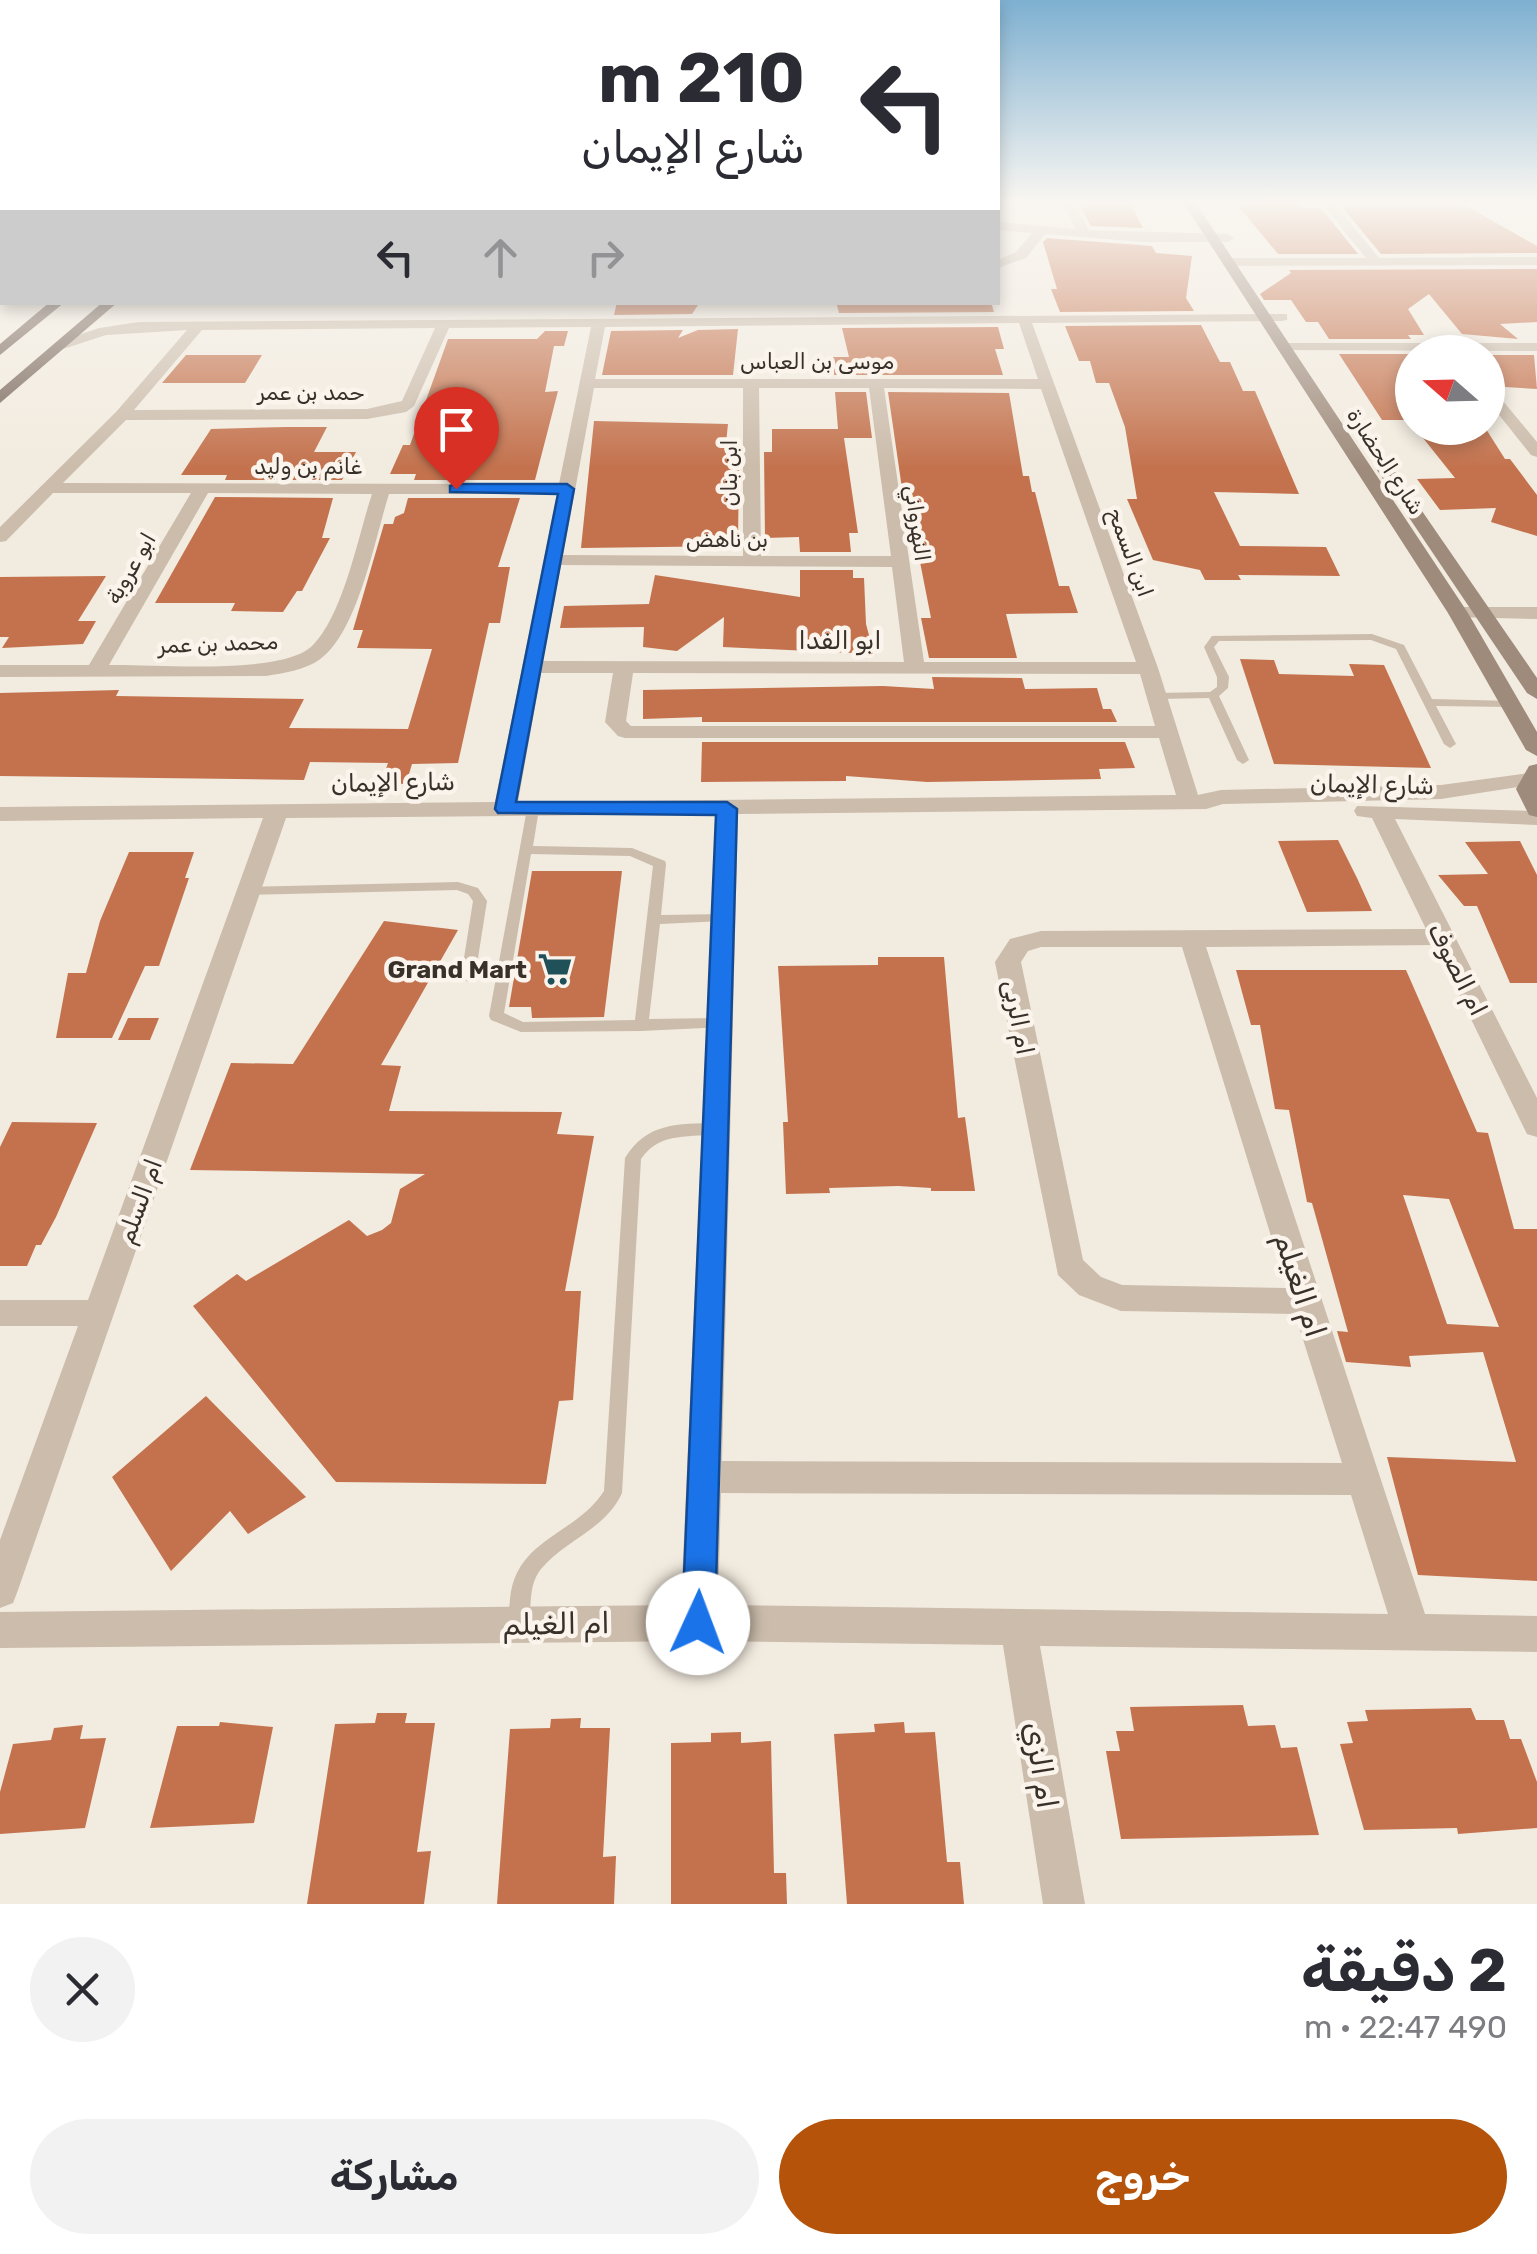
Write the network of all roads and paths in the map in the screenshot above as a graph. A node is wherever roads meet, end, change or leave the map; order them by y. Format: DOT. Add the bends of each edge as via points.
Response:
graph roads {
  1 [pos="1255,291"];
  2 [pos="55,305"];
  3 [pos="544,305"];
  4 [pos="648,305"];
  5 [pos="735,305"];
  6 [pos="108,306"];
  7 [pos="1273,318"];
  8 [pos="1024,319"];
  9 [pos="642,320"];
  10 [pos="729,320"];
  11 [pos="599,321"];
  12 [pos="444,322"];
  13 [pos="534,322"];
  14 [pos="139,326"];
  15 [pos="199,326"];
  16 [pos="60,346"];
  17 [pos="1537,346"];
  18 [pos="1293,347"];
  19 [pos="1505,348"];
  20 [pos="1395,349"];
  21 [pos="0,351"];
  22 [pos="587,383"];
  23 [pos="750,384"];
  24 [pos="876,384"];
  25 [pos="1047,384"];
  26 [pos="0,398"];
  27 [pos="1505,413"];
  28 [pos="122,415"];
  29 [pos="1537,452"];
  30 [pos="50,488"];
  31 [pos="202,488"];
  32 [pos="382,489"];
  33 [pos="567,489"];
  34 [pos="0,537"];
  35 [pos="553,560"];
  36 [pos="752,562"];
  37 [pos="900,562"];
  38 [pos="1458,613"];
  39 [pos="1482,613"];
  40 [pos="1537,613"];
  41 [pos="532,667"];
  42 [pos="624,667"];
  43 [pos="915,668"];
  44 [pos="1148,668"];
  45 [pos="96,670"];
  46 [pos="0,671"];
  47 [pos="1537,693"];
  48 [pos="1214,695"];
  49 [pos="1157,696"];
  50 [pos="1430,702"];
  51 [pos="1512,704"];
  52 [pos="1167,732"];
  53 [pos="1450,744"];
  54 [pos="1537,750"];
  55 [pos="1243,760"];
  56 [pos="1533,775"];
  57 [pos="1198,802"];
  58 [pos="505,809"];
  59 [pos="533,809"];
  60 [pos="727,809"];
  61 [pos="1537,810"];
  62 [pos="277,811"];
  63 [pos="1380,812"];
  64 [pos="0,814"];
  65 [pos="1537,818"];
  66 [pos="526,850"];
  67 [pos="248,891"];
  68 [pos="723,917"];
  69 [pos="654,920"];
  70 [pos="1191,937"];
  71 [pos="1442,937"];
  72 [pos="468,977"];
  73 [pos="720,1023"];
  74 [pos="641,1026"];
  75 [pos="1537,1126"];
  76 [pos="716,1129"];
  77 [pos="1304,1301"];
  78 [pos="99,1312"];
  79 [pos="0,1314"];
  80 [pos="704,1477"];
  81 [pos="1362,1479"];
  82 [pos="0,1590"];
  83 [pos="698,1623"];
  84 [pos="519,1625"];
  85 [pos="1018,1626"];
  86 [pos="0,1630"];
  87 [pos="1412,1631"];
  88 [pos="1537,1634"];
  89 [pos="1064,1904"];
  1 -- 7 [label="street, شارع الحضارة"];
  2 -- 21 [label="main road"];
  3 -- 13 [label="street"];
  4 -- 9 [label="street"];
  5 -- 10 [label="street"];
  6 -- 14 [label="street" via="120,321"];
  6 -- 16 [label="main road"];
  7 -- 8 [label="street"];
  7 -- 18 [label="street, شارع الحضارة"];
  8 -- 10 [label="street"];
  8 -- 25 [label="street, ابن السمح"];
  9 -- 10 [label="street"];
  9 -- 11 [label="street"];
  11 -- 13 [label="street"];
  11 -- 22 [label="street"];
  12 -- 13 [label="street"];
  12 -- 15 [label="street"];
  12 -- 28 [label="street, حمد بن عمر" via="414,395 400,409"];
  14 -- 15 [label="street"];
  14 -- 16 [label="street"];
  15 -- 28 [label="street"];
  16 -- 26 [label="main road"];
  17 -- 19 [label="street"];
  18 -- 20 [label="street"];
  18 -- 38 [label="street, شارع الحضارة"];
  18 -- 39 [label="street, شارع الحضارة"];
  22 -- 23 [label="street, موسى بن العباس"];
  22 -- 33 [label="street"];
  23 -- 24 [label="street, موسى بن العباس"];
  23 -- 36 [label="street, ابن بنان"];
  24 -- 25 [label="street, موسى بن العباس"];
  24 -- 37 [label="street, النهرواني"];
  25 -- 44 [label="street, ابن السمح"];
  27 -- 29 [label="street"];
  28 -- 30 [label="street"];
  30 -- 31 [label="street, غانم بن وليد"];
  30 -- 34 [label="street"];
  31 -- 32 [label="street, غانم بن وليد"];
  31 -- 45 [label="street, ابو عروبة"];
  32 -- 33 [label="street, غانم بن وليد"];
  32 -- 45 [label="street, محمد بن عمر" via="333,631 310,657 266,670"];
  33 -- 35 [label="street"];
  35 -- 36 [label="street, بن ناهض"];
  35 -- 41 [label="street"];
  36 -- 37 [label="street, بن ناهض"];
  37 -- 43 [label="street, النهرواني"];
  38 -- 39 [label="street"];
  38 -- 51 [label="street, شارع الحضارة"];
  39 -- 40 [label="street"];
  39 -- 47 [label="street, شارع الحضارة"];
  41 -- 42 [label="street, ابو الفدا"];
  41 -- 58 [label="street"];
  42 -- 43 [label="street, ابو الفدا"];
  42 -- 52 [label="street" via="615,722 624,732"];
  43 -- 44 [label="street, ابو الفدا"];
  44 -- 49 [label="street, ابن السمح"];
  45 -- 46 [label="street, محمد بن عمر"];
  48 -- 49 [label="lane"];
  48 -- 50 [label="lane" via="1223,677 1209,647 1216,638 1372,637 1400,646"];
  48 -- 55 [label="lane"];
  49 -- 52 [label="street, ابن السمح"];
  50 -- 51 [label="lane"];
  50 -- 53 [label="lane"];
  51 -- 54 [label="street, شارع الحضارة"];
  52 -- 57 [label="street, ابن السمح"];
  56 -- 57 [label="street, شارع الإيمان" via="1440,792"];
  56 -- 61 [label="street" via="1529,798"];
  57 -- 60 [label="street, شارع الإيمان"];
  57 -- 63 [label="street, شارع الإيمان"];
  58 -- 59 [label="street, شارع الإيمان"];
  58 -- 62 [label="street, شارع الإيمان"];
  59 -- 60 [label="street, شارع الإيمان"];
  59 -- 66 [label="lane"];
  60 -- 68 [label="street"];
  62 -- 64 [label="street, شارع الإيمان"];
  62 -- 67 [label="street, ام السلم"];
  63 -- 65 [label="street, شارع الإيمان"];
  63 -- 71 [label="street, ام الصوف"];
  66 -- 69 [label="lane" via="632,852 660,864"];
  66 -- 74 [label="lane" via="496,1016 522,1027"];
  67 -- 72 [label="lane" via="473,891 480,901"];
  67 -- 78 [label="street, ام السلم"];
  68 -- 69 [label="lane"];
  68 -- 73 [label="street"];
  69 -- 74 [label="lane"];
  70 -- 71 [label="street, ام الربى"];
  70 -- 77 [label="street, ام الغيلم"];
  70 -- 77 [label="street, ام الربى" via="1041,939 1020,945 1008,962 1069,1266 1090,1286 1121,1298"];
  71 -- 75 [label="street, ام الصوف"];
  73 -- 74 [label="lane"];
  73 -- 76 [label="street"];
  76 -- 80 [label="street"];
  76 -- 84 [label="lane" via="666,1131 633,1158 613,1493 599,1515 531,1568"];
  77 -- 81 [label="street, ام الغيلم"];
  78 -- 79 [label="street"];
  78 -- 82 [label="street, ام السلم"];
  80 -- 81 [label="street"];
  80 -- 83 [label="street"];
  81 -- 87 [label="street, ام الغيلم"];
  83 -- 84 [label="street, ام الغيلم"];
  83 -- 85 [label="street, ام الغيلم"];
  84 -- 86 [label="street, ام الغيلم"];
  85 -- 87 [label="street, ام الغيلم"];
  85 -- 89 [label="street, ام الزي"];
  87 -- 88 [label="street, ام الغيلم"];
}
